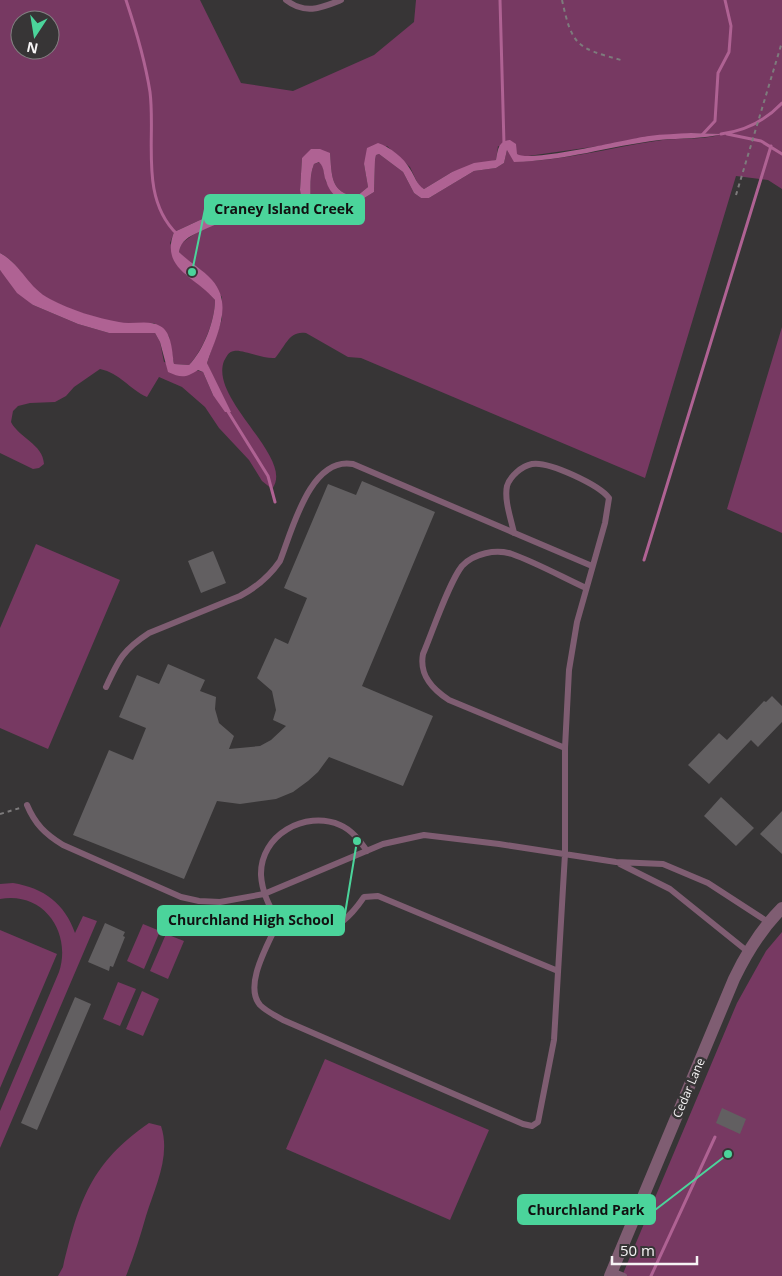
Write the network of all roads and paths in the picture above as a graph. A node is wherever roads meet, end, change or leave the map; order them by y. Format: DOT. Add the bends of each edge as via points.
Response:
graph roads {
  1 [pos="286,0"];
  2 [pos="341,0"];
  3 [pos="562,0"];
  4 [pos="782,42"];
  5 [pos="621,60"];
  6 [pos="736,196"];
  7 [pos="514,533"];
  8 [pos="592,566"];
  9 [pos="586,588"];
  10 [pos="106,687"];
  11 [pos="565,748"];
  12 [pos="27,805"];
  13 [pos="0,814"];
  14 [pos="367,851"];
  15 [pos="565,854"];
  16 [pos="616,862"];
  17 [pos="264,894"];
  18 [pos="782,908"];
  19 [pos="278,922"];
  20 [pos="768,922"];
  21 [pos="748,951"];
  22 [pos="558,971"];
  23 [pos="615,1274"];
  1 -- 2 [label="lane" via="305,10 317,10"];
  3 -- 5 [label="path" via="568,26 576,41 588,51"];
  4 -- 6 [label="path"];
  7 -- 8 [label="lane"];
  7 -- 8 [label="lane" via="508,486 521,469 532,464 544,465 596,486 609,498 609,508"];
  7 -- 10 [label="lane" via="353,464 336,464 312,484 280,561 272,572 240,596 149,632 130,645"];
  8 -- 9 [label="lane"];
  9 -- 11 [label="lane" via="572,644"];
  9 -- 11 [label="lane" via="511,554 497,552 470,559 455,579 421,663 428,680 449,700"];
  11 -- 15 [label="lane"];
  12 -- 13 [label="path"];
  12 -- 17 [label="lane" via="34,822 47,836 181,897 220,902"];
  14 -- 15 [label="lane" via="424,835"];
  14 -- 17 [label="lane"];
  14 -- 17 [label="lane" via="356,836 341,825 305,820 274,840 264,856 261,874"];
  15 -- 16 [label="lane"];
  15 -- 22 [label="lane"];
  16 -- 20 [label="lane" via="662,864 708,883"];
  16 -- 21 [label="lane" via="670,889"];
  17 -- 19 [label="lane"];
  18 -- 20 [label="street, Cedar Lane"];
  19 -- 22 [label="lane" via="310,934 329,929 351,916 364,897 378,896"];
  19 -- 22 [label="lane" via="254,978 255,996 268,1012 532,1126 540,1119 554,1040"];
  20 -- 21 [label="street, Cedar Lane"];
  21 -- 23 [label="street, Cedar Lane"];
}
